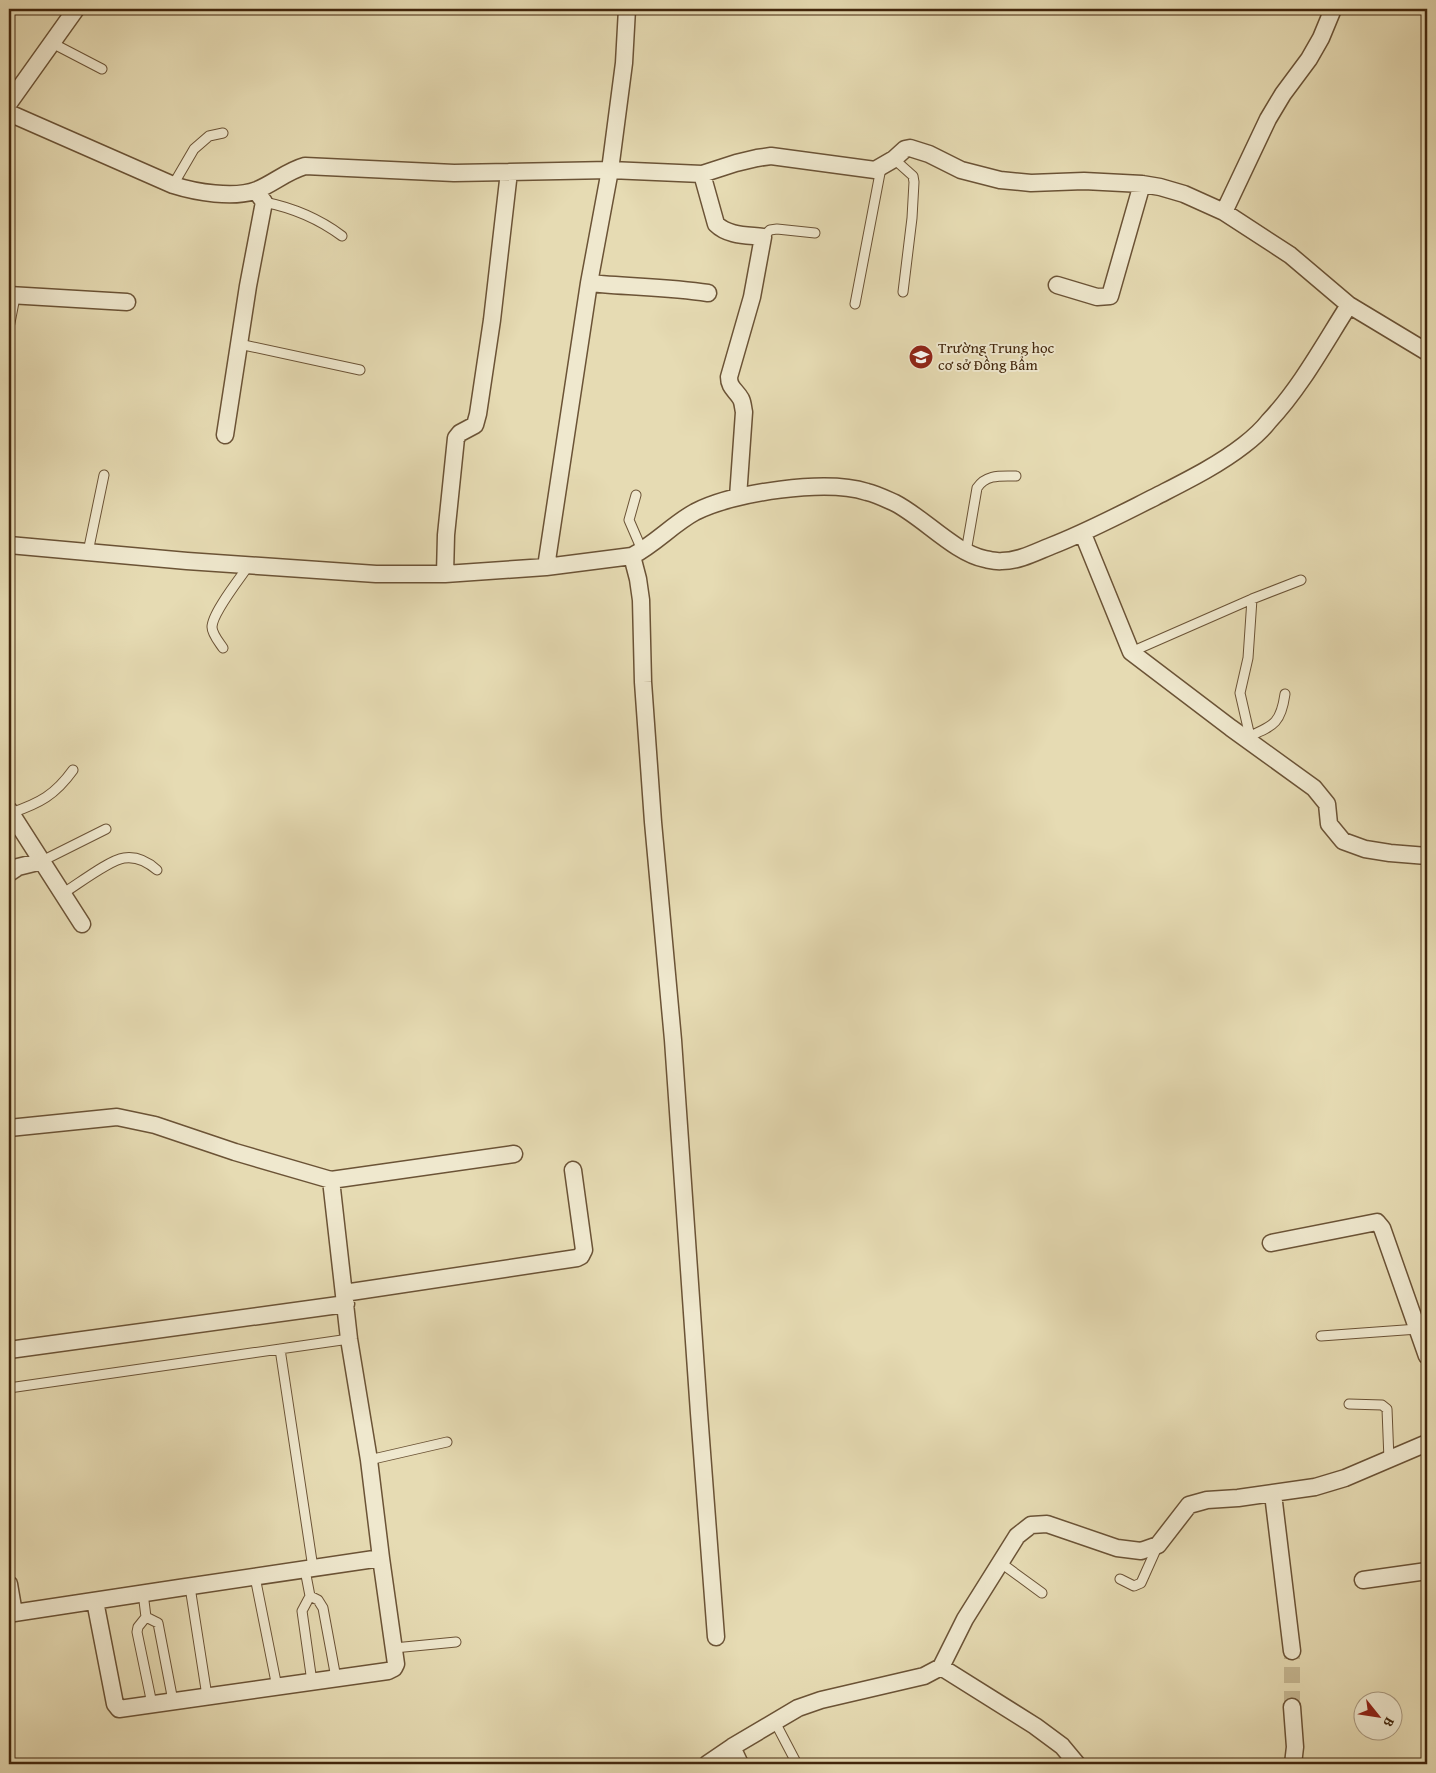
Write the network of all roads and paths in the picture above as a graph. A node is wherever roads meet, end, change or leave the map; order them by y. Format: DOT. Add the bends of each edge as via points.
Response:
graph roads {
  1 [pos="76,9"];
  2 [pos="627,9"];
  3 [pos="1332,9"];
  4 [pos="52,43"];
  5 [pos="102,69"];
  6 [pos="9,103"];
  7 [pos="9,113"];
  8 [pos="223,133"];
  9 [pos="888,164"];
  10 [pos="610,170"];
  11 [pos="509,172"];
  12 [pos="702,174"];
  13 [pos="1142,184"];
  14 [pos="173,185"];
  15 [pos="260,196"];
  16 [pos="1224,212"];
  17 [pos="815,233"];
  18 [pos="342,236"];
  19 [pos="763,237"];
  20 [pos="589,283"];
  21 [pos="1057,285"];
  22 [pos="903,292"];
  23 [pos="708,294"];
  24 [pos="12,296"];
  25 [pos="127,302"];
  26 [pos="855,304"];
  27 [pos="1349,305"];
  28 [pos="9,328"];
  29 [pos="240,344"];
  30 [pos="1427,352"];
  31 [pos="360,370"];
  32 [pos="225,435"];
  33 [pos="104,475"];
  34 [pos="1016,476"];
  35 [pos="636,495"];
  36 [pos="738,497"];
  37 [pos="1083,534"];
  38 [pos="9,546"];
  39 [pos="88,552"];
  40 [pos="966,552"];
  41 [pos="637,553"];
  42 [pos="250,564"];
  43 [pos="546,567"];
  44 [pos="444,574"];
  45 [pos="1301,580"];
  46 [pos="1252,599"];
  47 [pos="223,648"];
  48 [pos="1131,652"];
  49 [pos="1285,694"];
  50 [pos="1251,740"];
  51 [pos="73,770"];
  52 [pos="10,811"];
  53 [pos="106,829"];
  54 [pos="1427,856"];
  55 [pos="42,861"];
  56 [pos="157,870"];
  57 [pos="9,873"];
  58 [pos="62,894"];
  59 [pos="82,924"];
  60 [pos="9,1128"];
  61 [pos="514,1154"];
  62 [pos="573,1170"];
  63 [pos="331,1180"];
  64 [pos="1271,1243"];
  65 [pos="345,1299"];
  66 [pos="1418,1329"];
  67 [pos="1321,1336"];
  68 [pos="349,1339"];
  69 [pos="280,1349"];
  70 [pos="9,1350"];
  71 [pos="1427,1356"];
  72 [pos="9,1388"];
  73 [pos="1350,1404"];
  74 [pos="448,1442"];
  75 [pos="1427,1443"];
  76 [pos="369,1460"];
  77 [pos="1389,1460"];
  78 [pos="1273,1494"];
  79 [pos="1158,1545"];
  80 [pos="381,1558"];
  81 [pos="1001,1563"];
  82 [pos="309,1569"];
  83 [pos="1427,1571"];
  84 [pos="255,1577"];
  85 [pos="1120,1579"];
  86 [pos="1363,1580"];
  87 [pos="9,1584"];
  88 [pos="190,1587"];
  89 [pos="143,1593"];
  90 [pos="1042,1593"];
  91 [pos="310,1596"];
  92 [pos="95,1600"];
  93 [pos="11,1613"];
  94 [pos="146,1617"];
  95 [pos="716,1637"];
  96 [pos="456,1642"];
  97 [pos="394,1648"];
  98 [pos="1292,1650"];
  99 [pos="941,1667"];
  100 [pos="336,1678"];
  101 [pos="312,1682"];
  102 [pos="276,1686"];
  103 [pos="207,1696"];
  104 [pos="173,1701"];
  105 [pos="152,1704"];
  106 [pos="1292,1707"];
  107 [pos="775,1722"];
  108 [pos="732,1748"];
  109 [pos="707,1764"];
  110 [pos="740,1764"];
  111 [pos="798,1764"];
  112 [pos="1077,1764"];
  113 [pos="1293,1764"];
  1 -- 4 [label="street"];
  2 -- 10 [label="street" via="624,63"];
  3 -- 16 [label="street" via="1310,59 1268,119"];
  4 -- 5 [label="lane"];
  4 -- 6 [label="street"];
  7 -- 14 [label="street"];
  8 -- 14 [label="lane" via="209,136 194,149"];
  9 -- 12 [label="street" via="867,171 771,156"];
  9 -- 13 [label="street" via="910,148 961,170 1000,180"];
  9 -- 22 [label="lane" via="913,176 914,182"];
  9 -- 26 [label="lane"];
  10 -- 11 [label="street"];
  10 -- 12 [label="street"];
  10 -- 20 [label="street"];
  11 -- 15 [label="street" via="454,173 305,166 292,170"];
  11 -- 44 [label="street" via="478,414 475,424 456,438"];
  12 -- 19 [label="street" via="716,224 727,232"];
  13 -- 16 [label="street" via="1184,194"];
  13 -- 21 [label="street" via="1110,296 1097,297"];
  14 -- 15 [label="street" via="197,192"];
  15 -- 18 [label="lane" via="312,216"];
  15 -- 29 [label="street"];
  16 -- 27 [label="street" via="1290,255"];
  17 -- 19 [label="lane" via="777,229 770,230"];
  19 -- 36 [label="street" via="752,298 729,377 744,412"];
  20 -- 23 [label="street"];
  20 -- 43 [label="street"];
  24 -- 25 [label="street"];
  24 -- 28 [label="lane"];
  27 -- 30 [label="street"];
  27 -- 37 [label="street" via="1298,385 1270,421 1246,444 1218,464"];
  29 -- 31 [label="lane"];
  29 -- 32 [label="street"];
  33 -- 39 [label="lane"];
  34 -- 40 [label="lane" via="994,476 980,482 976,488"];
  35 -- 41 [label="lane" via="629,520"];
  36 -- 40 [label="street" via="834,487 866,491 895,503"];
  36 -- 41 [label="street" via="695,512"];
  37 -- 40 [label="street" via="1027,556 1002,561 983,559"];
  37 -- 48 [label="street"];
  38 -- 39 [label="street"];
  39 -- 42 [label="street"];
  41 -- 43 [label="street"];
  41 -- 95 [label="street" via="653,822 676,1079"];
  42 -- 44 [label="street" via="376,574"];
  42 -- 47 [label="lane" via="222,605 212,627"];
  43 -- 44 [label="street"];
  45 -- 46 [label="lane"];
  46 -- 48 [label="lane"];
  46 -- 50 [label="lane" via="1248,658 1240,693"];
  48 -- 50 [label="street"];
  49 -- 50 [label="lane" via="1278,720"];
  50 -- 54 [label="street" via="1314,788 1327,804 1330,824 1344,841 1390,853"];
  51 -- 52 [label="lane" via="49,796"];
  52 -- 55 [label="street"];
  53 -- 55 [label="lane"];
  55 -- 57 [label="street" via="18,866"];
  55 -- 58 [label="street"];
  56 -- 58 [label="lane" via="138,859 124,858"];
  58 -- 59 [label="street"];
  60 -- 63 [label="street" via="117,1117 155,1125"];
  61 -- 63 [label="street"];
  62 -- 65 [label="street" via="584,1250 581,1256"];
  63 -- 65 [label="street"];
  64 -- 66 [label="street" via="1377,1222 1382,1228"];
  65 -- 68 [label="street"];
  65 -- 70 [label="street"];
  66 -- 67 [label="lane"];
  66 -- 71 [label="street"];
  68 -- 69 [label="lane"];
  68 -- 76 [label="street"];
  69 -- 72 [label="lane"];
  69 -- 82 [label="lane"];
  73 -- 77 [label="lane" via="1387,1408"];
  74 -- 76 [label="lane"];
  75 -- 77 [label="street"];
  76 -- 80 [label="street"];
  77 -- 78 [label="street" via="1346,1478"];
  78 -- 79 [label="street" via="1207,1500 1189,1505"];
  78 -- 98 [label="street"];
  79 -- 81 [label="street" via="1141,1551 1116,1548 1047,1524 1031,1525 1017,1536"];
  79 -- 85 [label="lane" via="1141,1583 1134,1586"];
  80 -- 82 [label="street"];
  80 -- 97 [label="street"];
  81 -- 90 [label="lane"];
  81 -- 99 [label="street"];
  82 -- 84 [label="street"];
  82 -- 91 [label="lane"];
  83 -- 86 [label="street"];
  84 -- 88 [label="street"];
  84 -- 102 [label="lane"];
  87 -- 93 [label="street"];
  88 -- 89 [label="street"];
  88 -- 103 [label="lane"];
  89 -- 92 [label="street"];
  89 -- 94 [label="lane"];
  91 -- 100 [label="lane" via="323,1608"];
  91 -- 101 [label="lane" via="302,1612"];
  92 -- 93 [label="street"];
  92 -- 105 [label="street" via="116,1707"];
  94 -- 104 [label="lane" via="158,1623"];
  94 -- 105 [label="lane" via="137,1632"];
  96 -- 97 [label="lane"];
  97 -- 100 [label="street" via="394,1668"];
  99 -- 107 [label="street" via="924,1676 821,1700 798,1708"];
  99 -- 112 [label="street" via="1035,1726 1062,1746"];
  100 -- 101 [label="street"];
  101 -- 102 [label="street"];
  102 -- 103 [label="street"];
  103 -- 104 [label="street"];
  104 -- 105 [label="street"];
  106 -- 113 [label="street"];
  107 -- 108 [label="street"];
  107 -- 111 [label="lane"];
  108 -- 109 [label="street"];
  108 -- 110 [label="street"];
}
